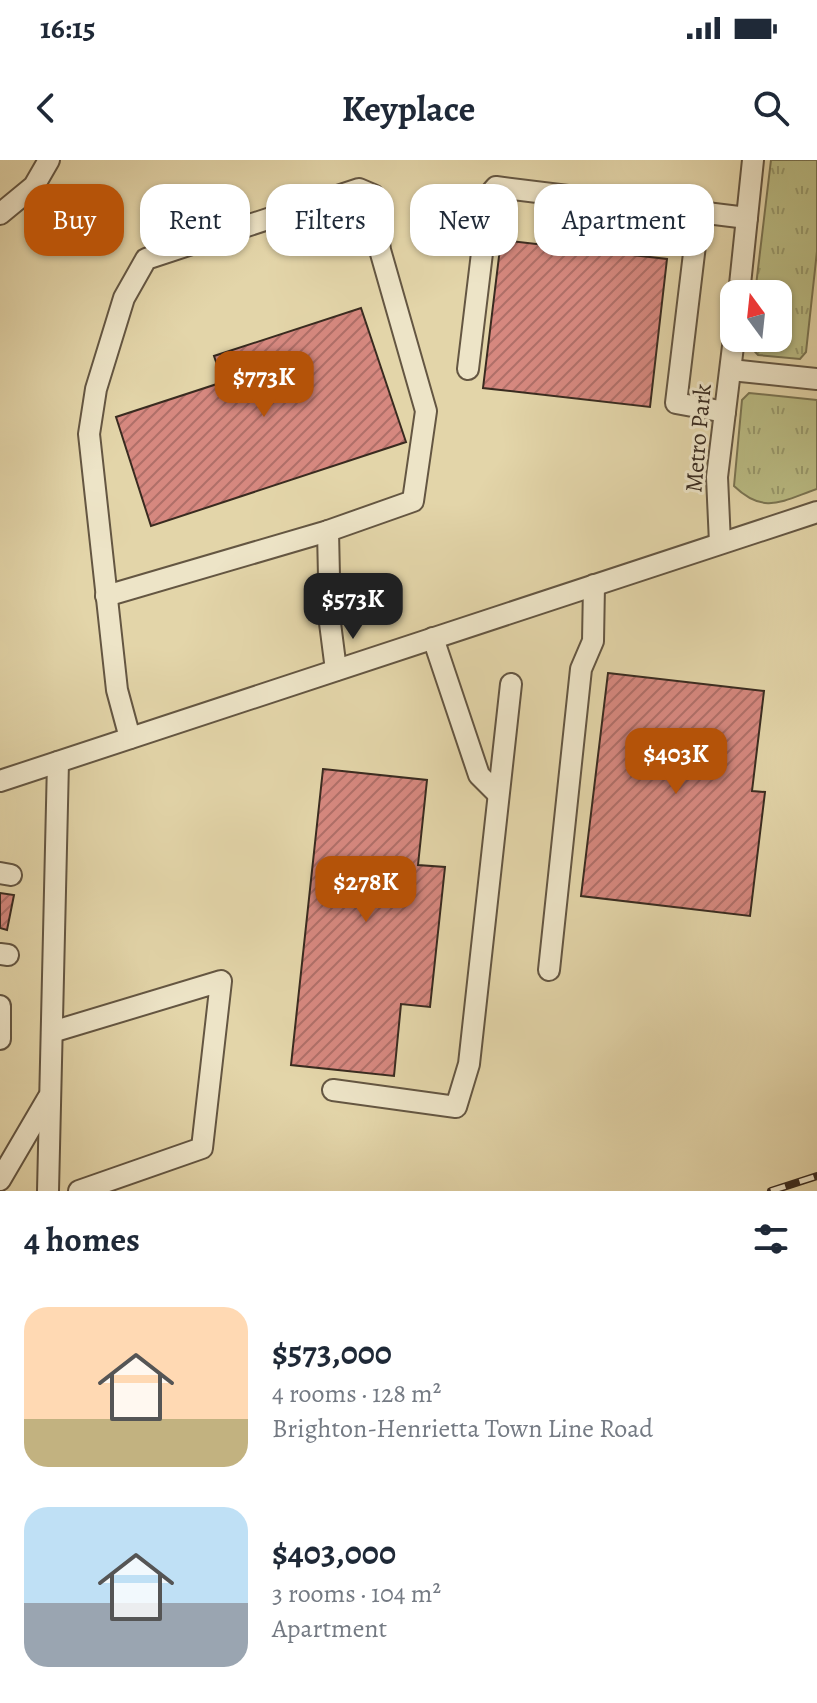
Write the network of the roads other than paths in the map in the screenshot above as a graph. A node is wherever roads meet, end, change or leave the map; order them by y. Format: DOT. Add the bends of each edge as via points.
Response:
graph roads {
  1 [pos="49,160"];
  2 [pos="751,160"];
  3 [pos="534,192"];
  4 [pos="0,214"];
  5 [pos="714,214"];
  6 [pos="747,218"];
  7 [pos="694,256"];
  8 [pos="740,280"];
  9 [pos="733,352"];
  10 [pos="468,369"];
  11 [pos="731,370"];
  12 [pos="817,379"];
  13 [pos="725,412"];
  14 [pos="817,512"];
  15 [pos="328,531"];
  16 [pos="720,543"];
  17 [pos="594,585"];
  18 [pos="106,596"];
  19 [pos="433,638"];
  20 [pos="336,670"];
  21 [pos="511,684"];
  22 [pos="130,738"];
  23 [pos="58,762"];
  24 [pos="0,781"];
  25 [pos="498,794"];
  26 [pos="549,970"];
  27 [pos="0,1006"];
  28 [pos="52,1032"];
  29 [pos="0,1039"];
  30 [pos="333,1090"];
  31 [pos="50,1095"];
  32 [pos="0,1180"];
  33 [pos="48,1191"];
  34 [pos="79,1191"];
  1 -- 4 [label="street" via="34,186"];
  2 -- 6 [label="street"];
  3 -- 10 [label="street" via="496,187 489,195"];
  5 -- 6 [label="street"];
  6 -- 8 [label="street"];
  7 -- 13 [label="street" via="676,403"];
  9 -- 11 [label="street, Metro Park"];
  11 -- 12 [label="street"];
  11 -- 13 [label="street, Metro Park"];
  13 -- 16 [label="street, Metro Park" via="717,477"];
  14 -- 16 [label="street"];
  15 -- 18 [label="street"];
  15 -- 18 [label="street" via="413,501 426,411 380,250 373,195 359,189 146,259 124,298 96,389 89,434"];
  15 -- 20 [label="street"];
  16 -- 17 [label="street"];
  17 -- 19 [label="street"];
  17 -- 26 [label="street" via="593,641 581,669"];
  18 -- 22 [label="street" via="117,690"];
  19 -- 20 [label="street"];
  19 -- 25 [label="street" via="479,775"];
  20 -- 22 [label="street"];
  21 -- 25 [label="street"];
  22 -- 23 [label="street"];
  23 -- 24 [label="street"];
  23 -- 28 [label="street"];
  25 -- 30 [label="street" via="469,1064 456,1107"];
  27 -- 29 [label="street"];
  28 -- 31 [label="street"];
  28 -- 34 [label="street" via="221,981 202,1148"];
  31 -- 32 [label="street"];
  31 -- 33 [label="street"];
}
